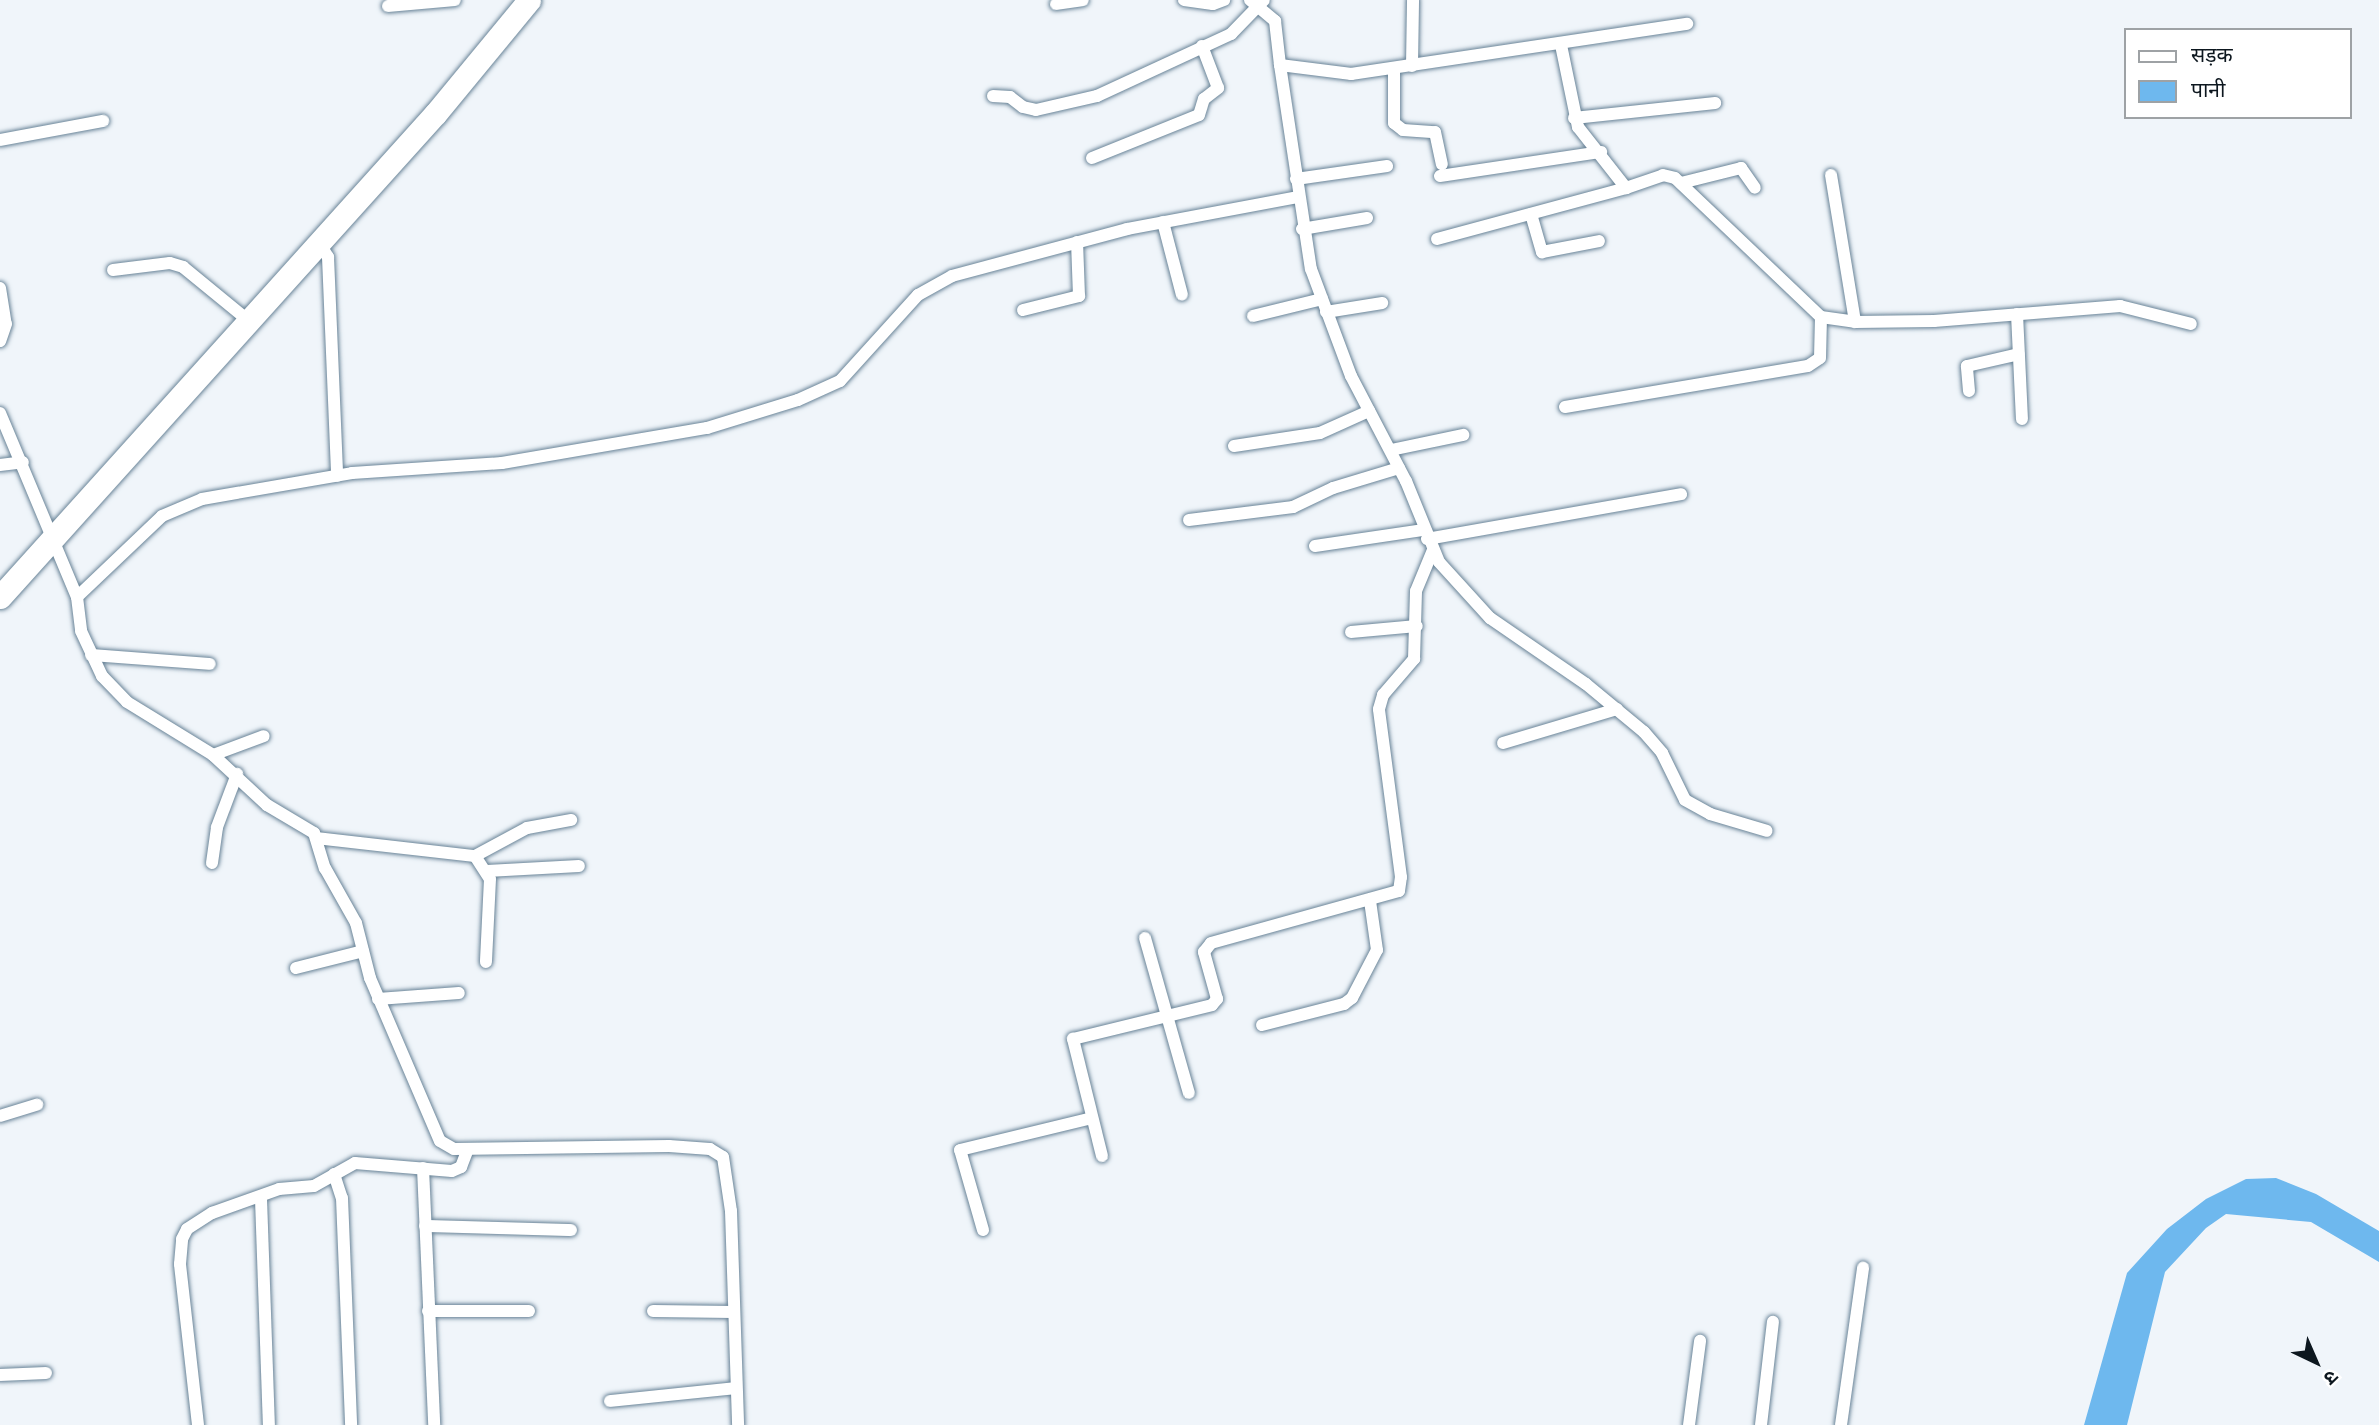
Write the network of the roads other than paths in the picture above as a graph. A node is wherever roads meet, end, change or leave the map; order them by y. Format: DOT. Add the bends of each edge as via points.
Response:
graph roads {
  1 [pos="455,0"];
  2 [pos="529,0"];
  3 [pos="1083,0"];
  4 [pos="1184,0"];
  5 [pos="1224,0"];
  6 [pos="1413,0"];
  7 [pos="1258,2"];
  8 [pos="1056,4"];
  9 [pos="388,6"];
  10 [pos="1687,24"];
  11 [pos="1202,46"];
  12 [pos="1561,46"];
  13 [pos="1280,65"];
  14 [pos="1412,66"];
  15 [pos="1394,69"];
  16 [pos="993,96"];
  17 [pos="1715,103"];
  18 [pos="1574,118"];
  19 [pos="103,121"];
  20 [pos="0,140"];
  21 [pos="1601,152"];
  22 [pos="1092,158"];
  23 [pos="1387,166"];
  24 [pos="1831,175"];
  25 [pos="1296,179"];
  26 [pos="1681,183"];
  27 [pos="1626,188"];
  28 [pos="1755,188"];
  29 [pos="1298,197"];
  30 [pos="1531,214"];
  31 [pos="1367,218"];
  32 [pos="1163,222"];
  33 [pos="1302,229"];
  34 [pos="1437,239"];
  35 [pos="1599,241"];
  36 [pos="1077,242"];
  37 [pos="323,247"];
  38 [pos="113,270"];
  39 [pos="0,288"];
  40 [pos="1182,295"];
  41 [pos="1322,299"];
  42 [pos="1382,303"];
  43 [pos="1023,310"];
  44 [pos="1326,312"];
  45 [pos="2017,314"];
  46 [pos="1253,316"];
  47 [pos="1821,317"];
  48 [pos="249,321"];
  49 [pos="1855,322"];
  50 [pos="2191,324"];
  51 [pos="0,341"];
  52 [pos="2019,354"];
  53 [pos="1969,391"];
  54 [pos="1565,407"];
  55 [pos="1369,411"];
  56 [pos="0,413"];
  57 [pos="2022,419"];
  58 [pos="1463,435"];
  59 [pos="1234,446"];
  60 [pos="1391,450"];
  61 [pos="23,462"];
  62 [pos="0,465"];
  63 [pos="1399,468"];
  64 [pos="337,475"];
  65 [pos="1681,494"];
  66 [pos="1189,520"];
  67 [pos="1428,540"];
  68 [pos="51,541"];
  69 [pos="1315,546"];
  70 [pos="0,597"];
  71 [pos="77,597"];
  72 [pos="1417,626"];
  73 [pos="1351,632"];
  74 [pos="91,655"];
  75 [pos="209,664"];
  76 [pos="1617,709"];
  77 [pos="264,736"];
  78 [pos="1503,743"];
  79 [pos="213,755"];
  80 [pos="237,774"];
  81 [pos="571,820"];
  82 [pos="1767,831"];
  83 [pos="316,838"];
  84 [pos="475,856"];
  85 [pos="212,863"];
  86 [pos="579,866"];
  87 [pos="487,872"];
  88 [pos="1370,901"];
  89 [pos="1145,938"];
  90 [pos="363,951"];
  91 [pos="486,962"];
  92 [pos="296,968"];
  93 [pos="459,993"];
  94 [pos="379,999"];
  95 [pos="1168,1018"];
  96 [pos="1262,1025"];
  97 [pos="1189,1093"];
  98 [pos="37,1105"];
  99 [pos="0,1115"];
  100 [pos="1092,1118"];
  101 [pos="468,1149"];
  102 [pos="1102,1156"];
  103 [pos="423,1168"];
  104 [pos="334,1174"];
  105 [pos="261,1199"];
  106 [pos="425,1226"];
  107 [pos="570,1230"];
  108 [pos="983,1230"];
  109 [pos="1863,1268"];
  110 [pos="428,1311"];
  111 [pos="529,1311"];
  112 [pos="653,1311"];
  113 [pos="733,1312"];
  114 [pos="1773,1322"];
  115 [pos="1700,1341"];
  116 [pos="46,1373"];
  117 [pos="0,1375"];
  118 [pos="735,1388"];
  119 [pos="610,1401"];
  120 [pos="198,1425"];
  121 [pos="269,1425"];
  122 [pos="351,1425"];
  123 [pos="434,1425"];
  124 [pos="738,1425"];
  125 [pos="1689,1425"];
  126 [pos="1761,1425"];
  127 [pos="1841,1425"];
  1 -- 9 [label="street"];
  2 -- 37 [label="highway"];
  3 -- 8 [label="street"];
  4 -- 5 [label="street" via="1213,4"];
  6 -- 14 [label="street"];
  7 -- 11 [label="street" via="1241,28"];
  7 -- 13 [label="street" via="1278,29"];
  10 -- 12 [label="street"];
  11 -- 16 [label="street" via="1079,102 1029,110 1010,97"];
  11 -- 22 [label="street" via="1218,88 1204,99 1199,116"];
  12 -- 14 [label="street"];
  12 -- 18 [label="street"];
  13 -- 15 [label="street" via="1351,74"];
  13 -- 25 [label="street"];
  14 -- 15 [label="street"];
  15 -- 21 [label="street" via="1394,123 1404,130 1435,132 1441,170"];
  17 -- 18 [label="street"];
  18 -- 21 [label="street"];
  19 -- 20 [label="street"];
  21 -- 27 [label="street"];
  23 -- 25 [label="street"];
  24 -- 49 [label="street"];
  25 -- 29 [label="street"];
  26 -- 27 [label="street" via="1663,175"];
  26 -- 28 [label="street" via="1741,168"];
  26 -- 47 [label="street"];
  27 -- 30 [label="street"];
  29 -- 32 [label="street"];
  29 -- 33 [label="street"];
  30 -- 34 [label="street"];
  30 -- 35 [label="street" via="1542,252"];
  31 -- 33 [label="street"];
  32 -- 36 [label="street"];
  32 -- 40 [label="street"];
  33 -- 41 [label="street"];
  36 -- 43 [label="street" via="1079,296"];
  36 -- 64 [label="street" via="933,284 840,381 798,400 645,441 502,463"];
  37 -- 48 [label="highway"];
  37 -- 64 [label="street"];
  38 -- 48 [label="street" via="170,262 183,267"];
  39 -- 51 [label="street" via="6,324"];
  41 -- 44 [label="street"];
  41 -- 46 [label="street"];
  42 -- 44 [label="street"];
  44 -- 55 [label="street"];
  45 -- 49 [label="street"];
  45 -- 50 [label="street" via="2120,306"];
  45 -- 52 [label="street"];
  47 -- 49 [label="street"];
  47 -- 54 [label="street" via="1819,358 1808,366"];
  48 -- 68 [label="highway"];
  52 -- 53 [label="street" via="1966,366"];
  52 -- 57 [label="street"];
  55 -- 59 [label="street" via="1320,433"];
  55 -- 60 [label="street"];
  56 -- 61 [label="street"];
  58 -- 60 [label="street"];
  60 -- 63 [label="street"];
  61 -- 62 [label="street"];
  61 -- 68 [label="street"];
  63 -- 66 [label="street" via="1333,488 1293,508"];
  63 -- 67 [label="street"];
  64 -- 71 [label="street" via="181,506 155,522"];
  65 -- 67 [label="street"];
  67 -- 69 [label="street"];
  67 -- 72 [label="street" via="1419,578"];
  67 -- 76 [label="street" via="1452,580 1490,618"];
  68 -- 70 [label="highway"];
  68 -- 71 [label="street"];
  71 -- 74 [label="street" via="81,631"];
  72 -- 73 [label="street"];
  72 -- 88 [label="street" via="1414,659 1383,695 1378,709 1401,884 1394,894"];
  74 -- 75 [label="street" via="134,656 171,665"];
  74 -- 79 [label="street" via="102,676 127,702"];
  76 -- 78 [label="street"];
  76 -- 82 [label="street" via="1655,743 1685,800 1710,814"];
  77 -- 79 [label="street"];
  79 -- 80 [label="street"];
  80 -- 83 [label="street" via="267,805 310,829"];
  80 -- 85 [label="street" via="217,827"];
  81 -- 84 [label="street" via="513,834"];
  83 -- 84 [label="street"];
  83 -- 90 [label="street" via="325,868 356,923"];
  84 -- 87 [label="street"];
  86 -- 87 [label="street"];
  87 -- 91 [label="street"];
  88 -- 95 [label="street" via="1211,943 1204,952 1215,1002"];
  88 -- 96 [label="street" via="1377,950 1352,998"];
  89 -- 95 [label="street"];
  90 -- 92 [label="street"];
  90 -- 94 [label="street"];
  93 -- 94 [label="street"];
  94 -- 101 [label="street" via="440,1141 454,1149"];
  95 -- 97 [label="street"];
  95 -- 100 [label="street" via="1073,1039"];
  98 -- 99 [label="street"];
  100 -- 102 [label="street"];
  100 -- 108 [label="street" via="960,1150"];
  101 -- 103 [label="street" via="457,1170"];
  101 -- 113 [label="street" via="583,1144 717,1152 727,1174"];
  103 -- 104 [label="street" via="355,1163"];
  103 -- 106 [label="street"];
  104 -- 105 [label="street" via="314,1186 285,1188"];
  104 -- 122 [label="street" via="342,1198"];
  105 -- 120 [label="street" via="204,1218 182,1239 180,1264"];
  105 -- 121 [label="street"];
  106 -- 107 [label="street"];
  106 -- 110 [label="street"];
  109 -- 127 [label="street"];
  110 -- 111 [label="street"];
  110 -- 123 [label="street"];
  112 -- 113 [label="street"];
  113 -- 118 [label="street"];
  114 -- 126 [label="street"];
  115 -- 125 [label="street"];
  116 -- 117 [label="street"];
  118 -- 119 [label="street"];
  118 -- 124 [label="street"];
}
